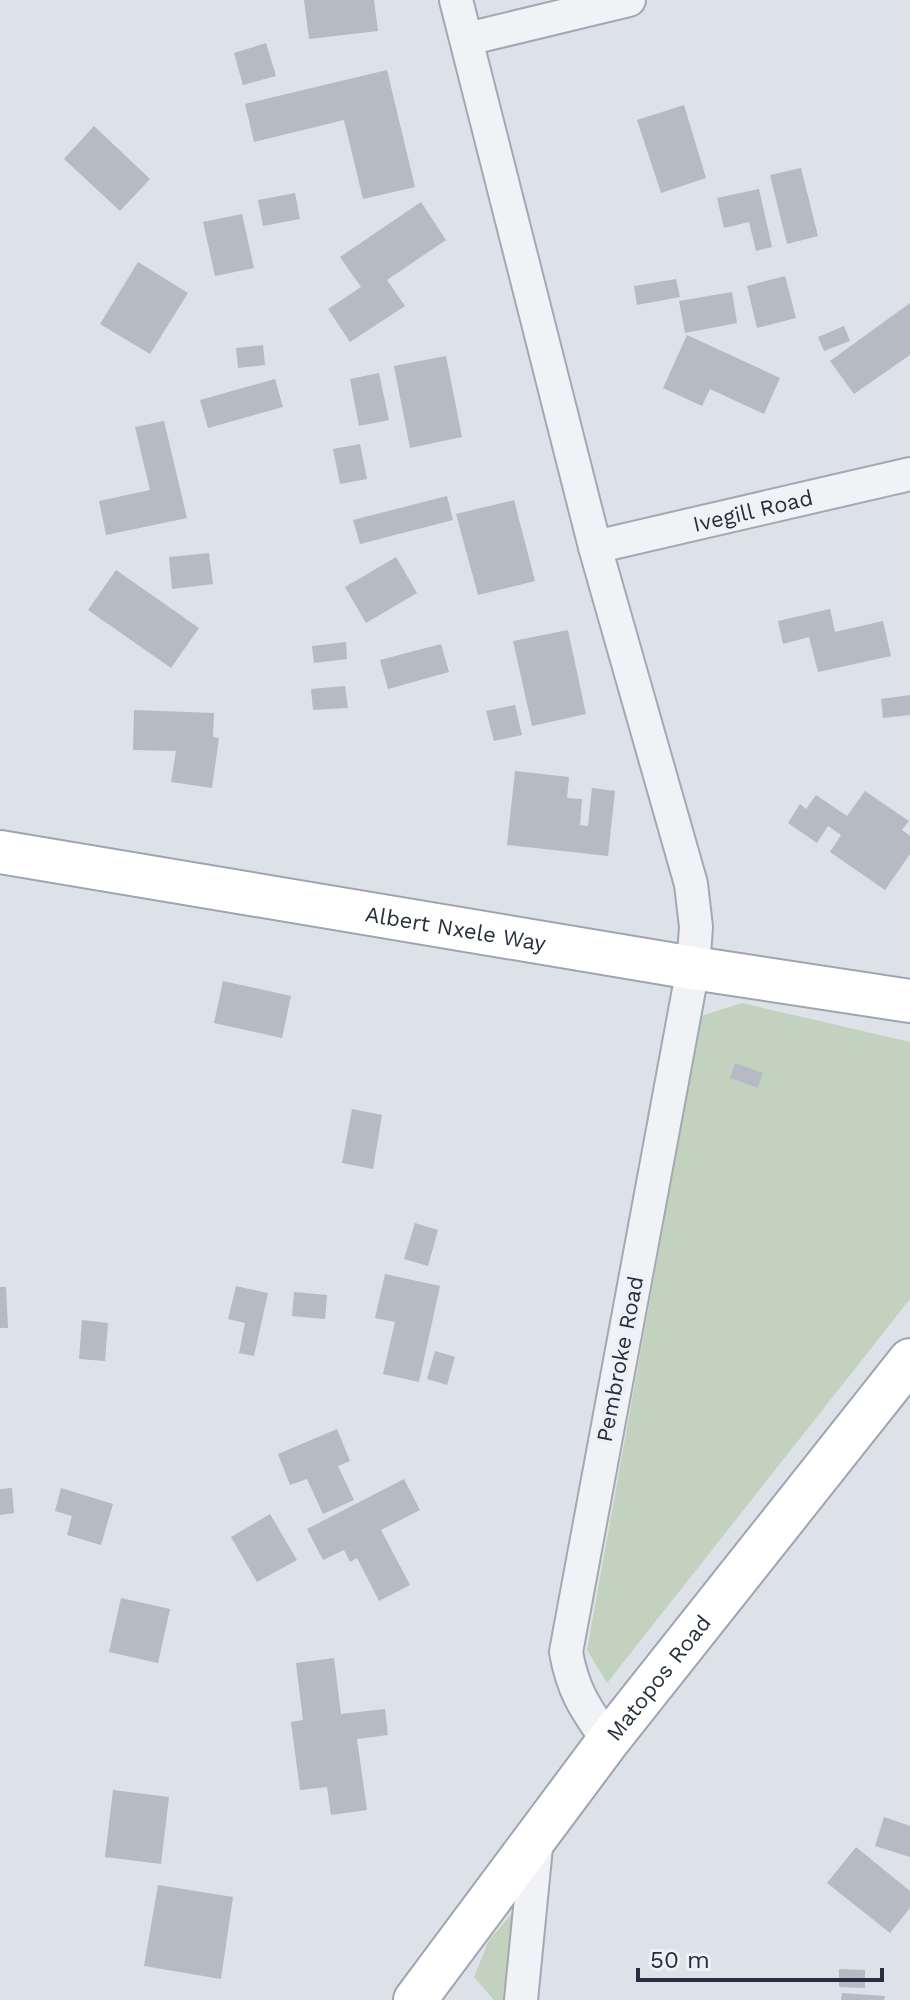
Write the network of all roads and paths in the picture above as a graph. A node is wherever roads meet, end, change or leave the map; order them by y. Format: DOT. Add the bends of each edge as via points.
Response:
graph roads {
  1 [pos="456,0"];
  2 [pos="629,0"];
  3 [pos="467,39"];
  4 [pos="910,474"];
  5 [pos="595,547"];
  6 [pos="0,852"];
  7 [pos="693,968"];
  8 [pos="910,1001"];
  9 [pos="910,1360"];
  10 [pos="608,1741"];
  11 [pos="537,1837"];
  12 [pos="431,1994"];
  13 [pos="521,2000"];
  1 -- 3 [label="street, Pembroke Road"];
  2 -- 3 [label="street"];
  3 -- 5 [label="street, Pembroke Road"];
  4 -- 5 [label="street, Ivegill Road"];
  5 -- 7 [label="street, Pembroke Road" via="691,884"];
  6 -- 7 [label="main road, Albert Nxele Way"];
  7 -- 8 [label="main road, Albert Nxele Way"];
  7 -- 10 [label="street, Pembroke Road" via="566,1652 579,1699"];
  9 -- 10 [label="main road, Matopos Road"];
  10 -- 11 [label="main road, Matopos Road"];
  11 -- 12 [label="main road, Matopos Road"];
  11 -- 13 [label="street"];
}
